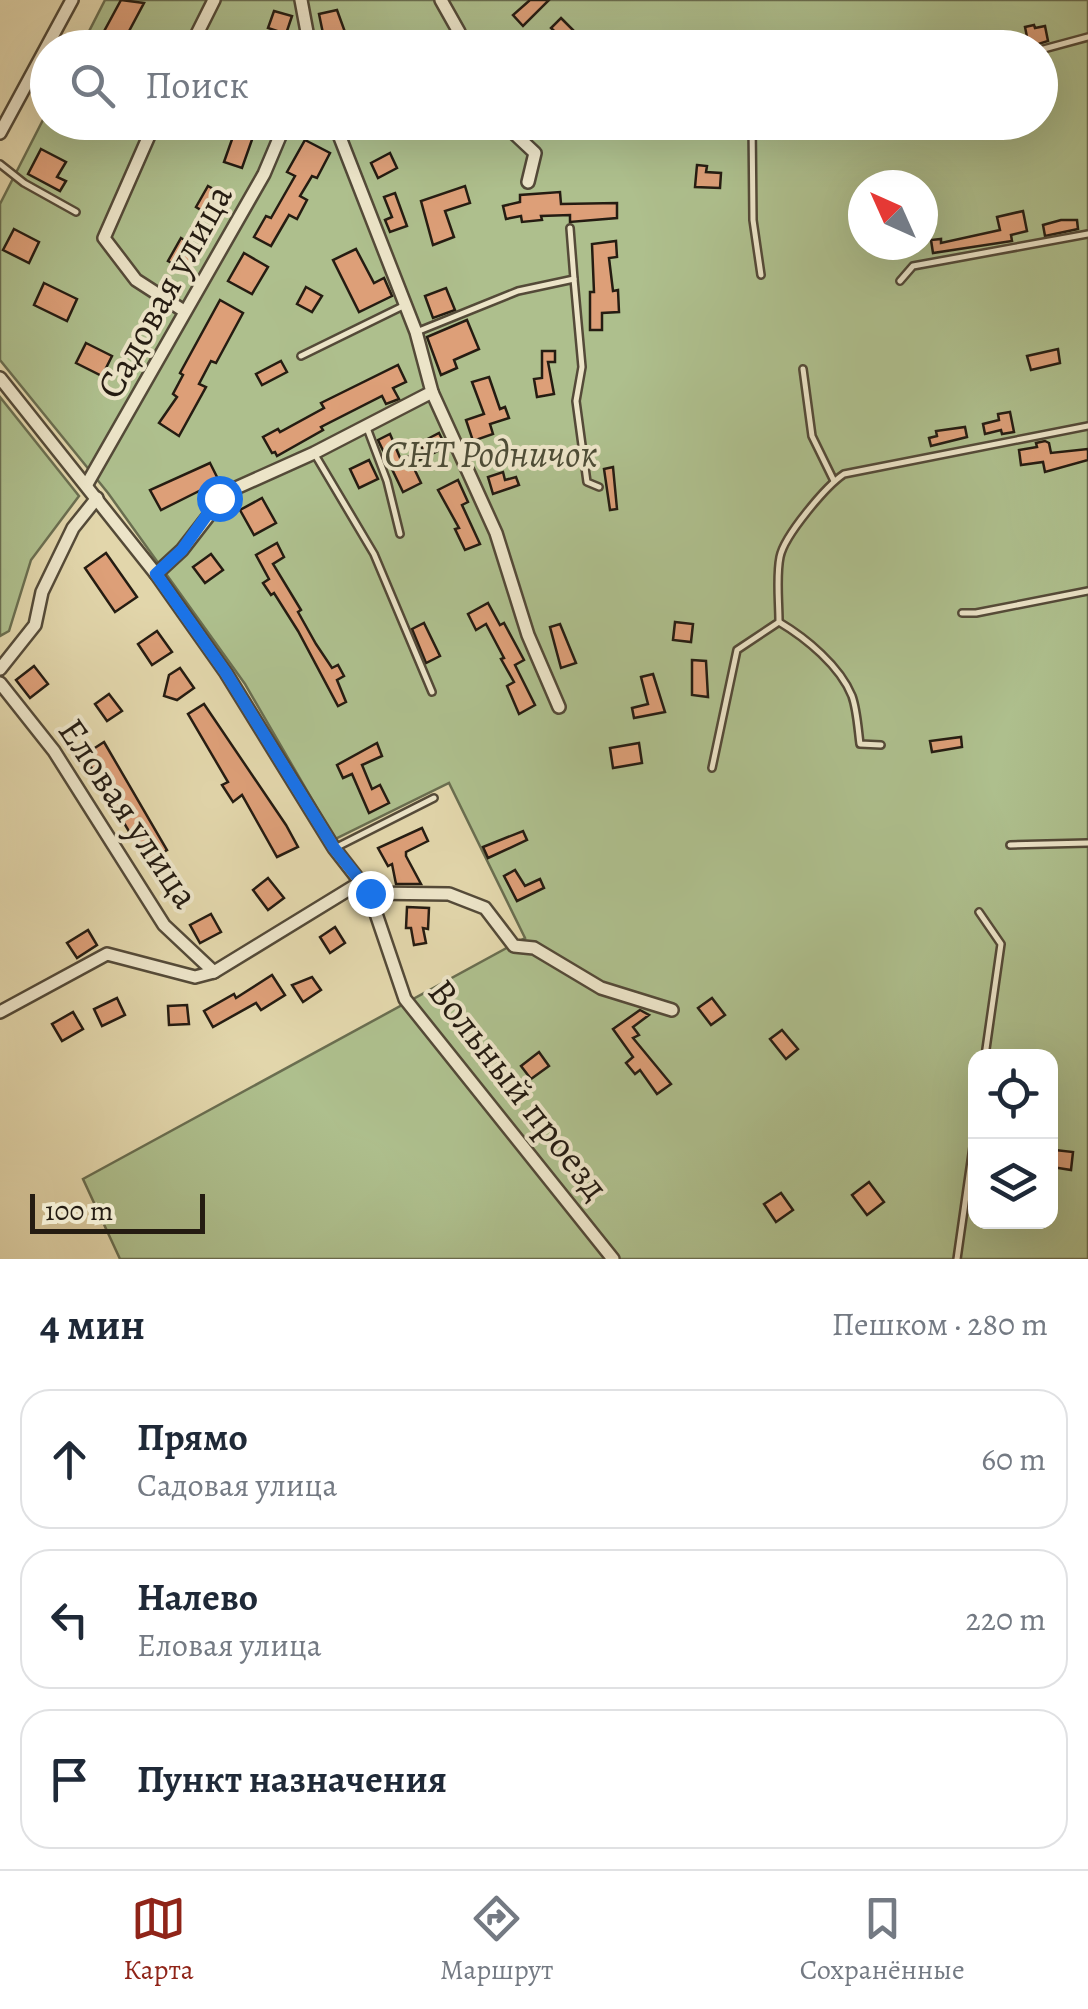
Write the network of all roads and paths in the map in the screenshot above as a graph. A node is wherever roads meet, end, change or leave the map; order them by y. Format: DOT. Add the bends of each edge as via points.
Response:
graph roads {
  1 [pos="72,0"];
  2 [pos="214,0"];
  3 [pos="301,0"];
  4 [pos="441,0"];
  5 [pos="56,30"];
  6 [pos="199,30"];
  7 [pos="307,30"];
  8 [pos="458,30"];
  9 [pos="1088,37"];
  10 [pos="1058,45"];
  11 [pos="30,78"];
  12 [pos="0,133"];
  13 [pos="147,140"];
  14 [pos="278,140"];
  15 [pos="341,140"];
  16 [pos="521,140"];
  17 [pos="752,140"];
  18 [pos="0,164"];
  19 [pos="528,182"];
  20 [pos="76,212"];
  21 [pos="570,228"];
  22 [pos="1088,234"];
  23 [pos="761,275"];
  24 [pos="574,280"];
  25 [pos="900,280"];
  26 [pos="405,304"];
  27 [pos="184,311"];
  28 [pos="416,332"];
  29 [pos="302,356"];
  30 [pos="803,370"];
  31 [pos="0,378"];
  32 [pos="432,392"];
  33 [pos="366,426"];
  34 [pos="1088,426"];
  35 [pos="314,453"];
  36 [pos="834,481"];
  37 [pos="87,484"];
  38 [pos="599,487"];
  39 [pos="97,498"];
  40 [pos="400,534"];
  41 [pos="156,574"];
  42 [pos="1088,591"];
  43 [pos="962,613"];
  44 [pos="779,622"];
  45 [pos="0,669"];
  46 [pos="0,684"];
  47 [pos="432,692"];
  48 [pos="559,707"];
  49 [pos="881,744"];
  50 [pos="712,768"];
  51 [pos="434,798"];
  52 [pos="1088,843"];
  53 [pos="1010,845"];
  54 [pos="334,848"];
  55 [pos="365,888"];
  56 [pos="979,912"];
  57 [pos="214,972"];
  58 [pos="672,1010"];
  59 [pos="0,1012"];
  60 [pos="986,1049"];
  61 [pos="974,1139"];
  62 [pos="613,1259"];
  63 [pos="957,1259"];
  1 -- 5 [label="street"];
  2 -- 6 [label="street"];
  3 -- 7 [label="street"];
  4 -- 8 [label="street"];
  9 -- 10 [label="lane"];
  11 -- 12 [label="street"];
  13 -- 27 [label="street" via="104,238 136,280"];
  14 -- 27 [label="street, Садовая улица"];
  15 -- 26 [label="street"];
  16 -- 19 [label="street" via="535,153"];
  17 -- 23 [label="lane"];
  18 -- 20 [label="lane"];
  21 -- 24 [label="lane"];
  22 -- 25 [label="lane" via="913,266"];
  24 -- 28 [label="lane" via="518,291"];
  24 -- 38 [label="lane" via="582,367 576,401 587,482"];
  26 -- 28 [label="street"];
  26 -- 29 [label="lane"];
  27 -- 37 [label="street, Садовая улица"];
  28 -- 32 [label="street"];
  30 -- 36 [label="lane" via="812,436"];
  31 -- 37 [label="street"];
  32 -- 33 [label="street"];
  32 -- 48 [label="street" via="496,533"];
  33 -- 35 [label="street"];
  33 -- 40 [label="lane"];
  34 -- 36 [label="lane"];
  35 -- 41 [label="street" via="227,492"];
  35 -- 47 [label="lane" via="374,554"];
  36 -- 44 [label="lane" via="780,554"];
  37 -- 39 [label="street"];
  39 -- 41 [label="street"];
  39 -- 45 [label="street" via="72,528 42,592 35,625"];
  41 -- 54 [label="street"];
  42 -- 43 [label="lane"];
  44 -- 49 [label="lane" via="829,663 852,696 860,744"];
  44 -- 50 [label="lane" via="736,650"];
  46 -- 57 [label="street, Еловая улица" via="54,751 164,925"];
  51 -- 54 [label="lane"];
  52 -- 53 [label="lane"];
  54 -- 55 [label="street"];
  55 -- 57 [label="street"];
  55 -- 58 [label="street" via="449,894 484,908 514,946 534,948 600,988"];
  55 -- 62 [label="street, Вольный проезд" via="406,999"];
  56 -- 60 [label="lane" via="1001,944"];
  57 -- 59 [label="street, Еловая улица" via="195,976 107,954"];
  61 -- 63 [label="lane"];
}
